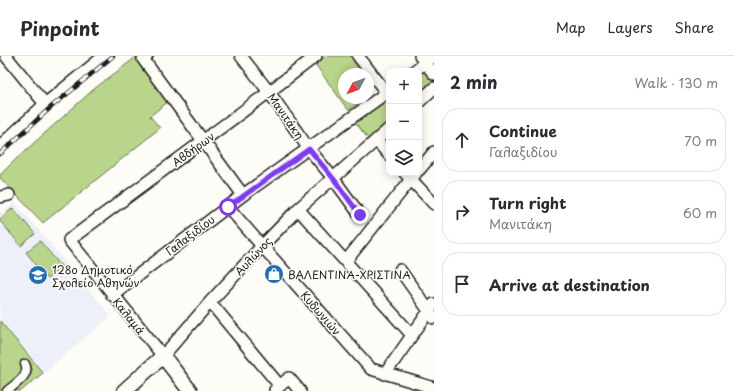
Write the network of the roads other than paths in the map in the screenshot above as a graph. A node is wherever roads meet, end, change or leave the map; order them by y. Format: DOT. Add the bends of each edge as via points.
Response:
graph roads {
  1 [pos="104,56"];
  2 [pos="241,56"];
  3 [pos="316,56"];
  4 [pos="358,56"];
  5 [pos="10,57"];
  6 [pos="145,57"];
  7 [pos="426,58"];
  8 [pos="417,68"];
  9 [pos="434,74"];
  10 [pos="434,88"];
  11 [pos="386,91"];
  12 [pos="269,92"];
  13 [pos="386,94"];
  14 [pos="422,99"];
  15 [pos="45,104"];
  16 [pos="386,132"];
  17 [pos="376,140"];
  18 [pos="204,141"];
  19 [pos="1,142"];
  20 [pos="309,149"];
  21 [pos="386,152"];
  22 [pos="434,152"];
  23 [pos="422,166"];
  24 [pos="409,176"];
  25 [pos="411,176"];
  26 [pos="333,178"];
  27 [pos="243,195"];
  28 [pos="434,204"];
  29 [pos="228,207"];
  30 [pos="298,209"];
  31 [pos="360,215"];
  32 [pos="69,240"];
  33 [pos="262,246"];
  34 [pos="346,261"];
  35 [pos="400,270"];
  36 [pos="112,295"];
  37 [pos="210,302"];
  38 [pos="432,311"];
  39 [pos="412,335"];
  40 [pos="162,356"];
  41 [pos="25,364"];
  42 [pos="386,374"];
  43 [pos="434,388"];
  44 [pos="277,389"];
  45 [pos="7,391"];
  46 [pos="124,391"];
  47 [pos="190,391"];
  48 [pos="300,391"];
  1 -- 15 [label="street"];
  2 -- 12 [label="street, Μανιτάκη"];
  3 -- 12 [label="street, Αβδήρων"];
  4 -- 11 [label="street"];
  5 -- 15 [label="street"];
  6 -- 18 [label="street"];
  7 -- 8 [label="street"];
  7 -- 9 [label="street"];
  10 -- 14 [label="street"];
  12 -- 18 [label="street, Αβδήρων"];
  12 -- 20 [label="street, Μανιτάκη"];
  13 -- 20 [label="street, Γαλαξιδίου"];
  15 -- 19 [label="street"];
  16 -- 17 [label="street, Αυλώνος"];
  17 -- 21 [label="street"];
  17 -- 26 [label="street, Αυλώνος"];
  18 -- 27 [label="street"];
  18 -- 32 [label="street, Αβδήρων"];
  20 -- 26 [label="street, Μανιτάκη"];
  20 -- 27 [label="street, Γαλαξιδίου"];
  22 -- 23 [label="street"];
  24 -- 34 [label="street"];
  25 -- 28 [label="street"];
  26 -- 30 [label="street, Αυλώνος"];
  26 -- 31 [label="street, Μανιτάκη"];
  27 -- 29 [label="street, Γαλαξιδίου"];
  29 -- 33 [label="street, Κυδωνιών"];
  29 -- 36 [label="street, Γαλαξιδίου"];
  30 -- 33 [label="street, Αυλώνος"];
  30 -- 34 [label="street"];
  32 -- 36 [label="street, Καλαμά"];
  33 -- 37 [label="street, Αυλώνος"];
  33 -- 42 [label="street, Κυδωνιών" via="371,369"];
  34 -- 39 [label="street"];
  35 -- 38 [label="street"];
  36 -- 40 [label="street, Καλαμά"];
  37 -- 40 [label="street, Αυλώνος"];
  37 -- 44 [label="street"];
  38 -- 39 [label="street"];
  39 -- 42 [label="street"];
  40 -- 46 [label="street, Αυλώνος"];
  40 -- 47 [label="street, Καλαμά"];
  41 -- 45 [label="street" via="27,372"];
  42 -- 43 [label="street, Κυδωνιών"];
  44 -- 48 [label="street" via="289,378"];
}
